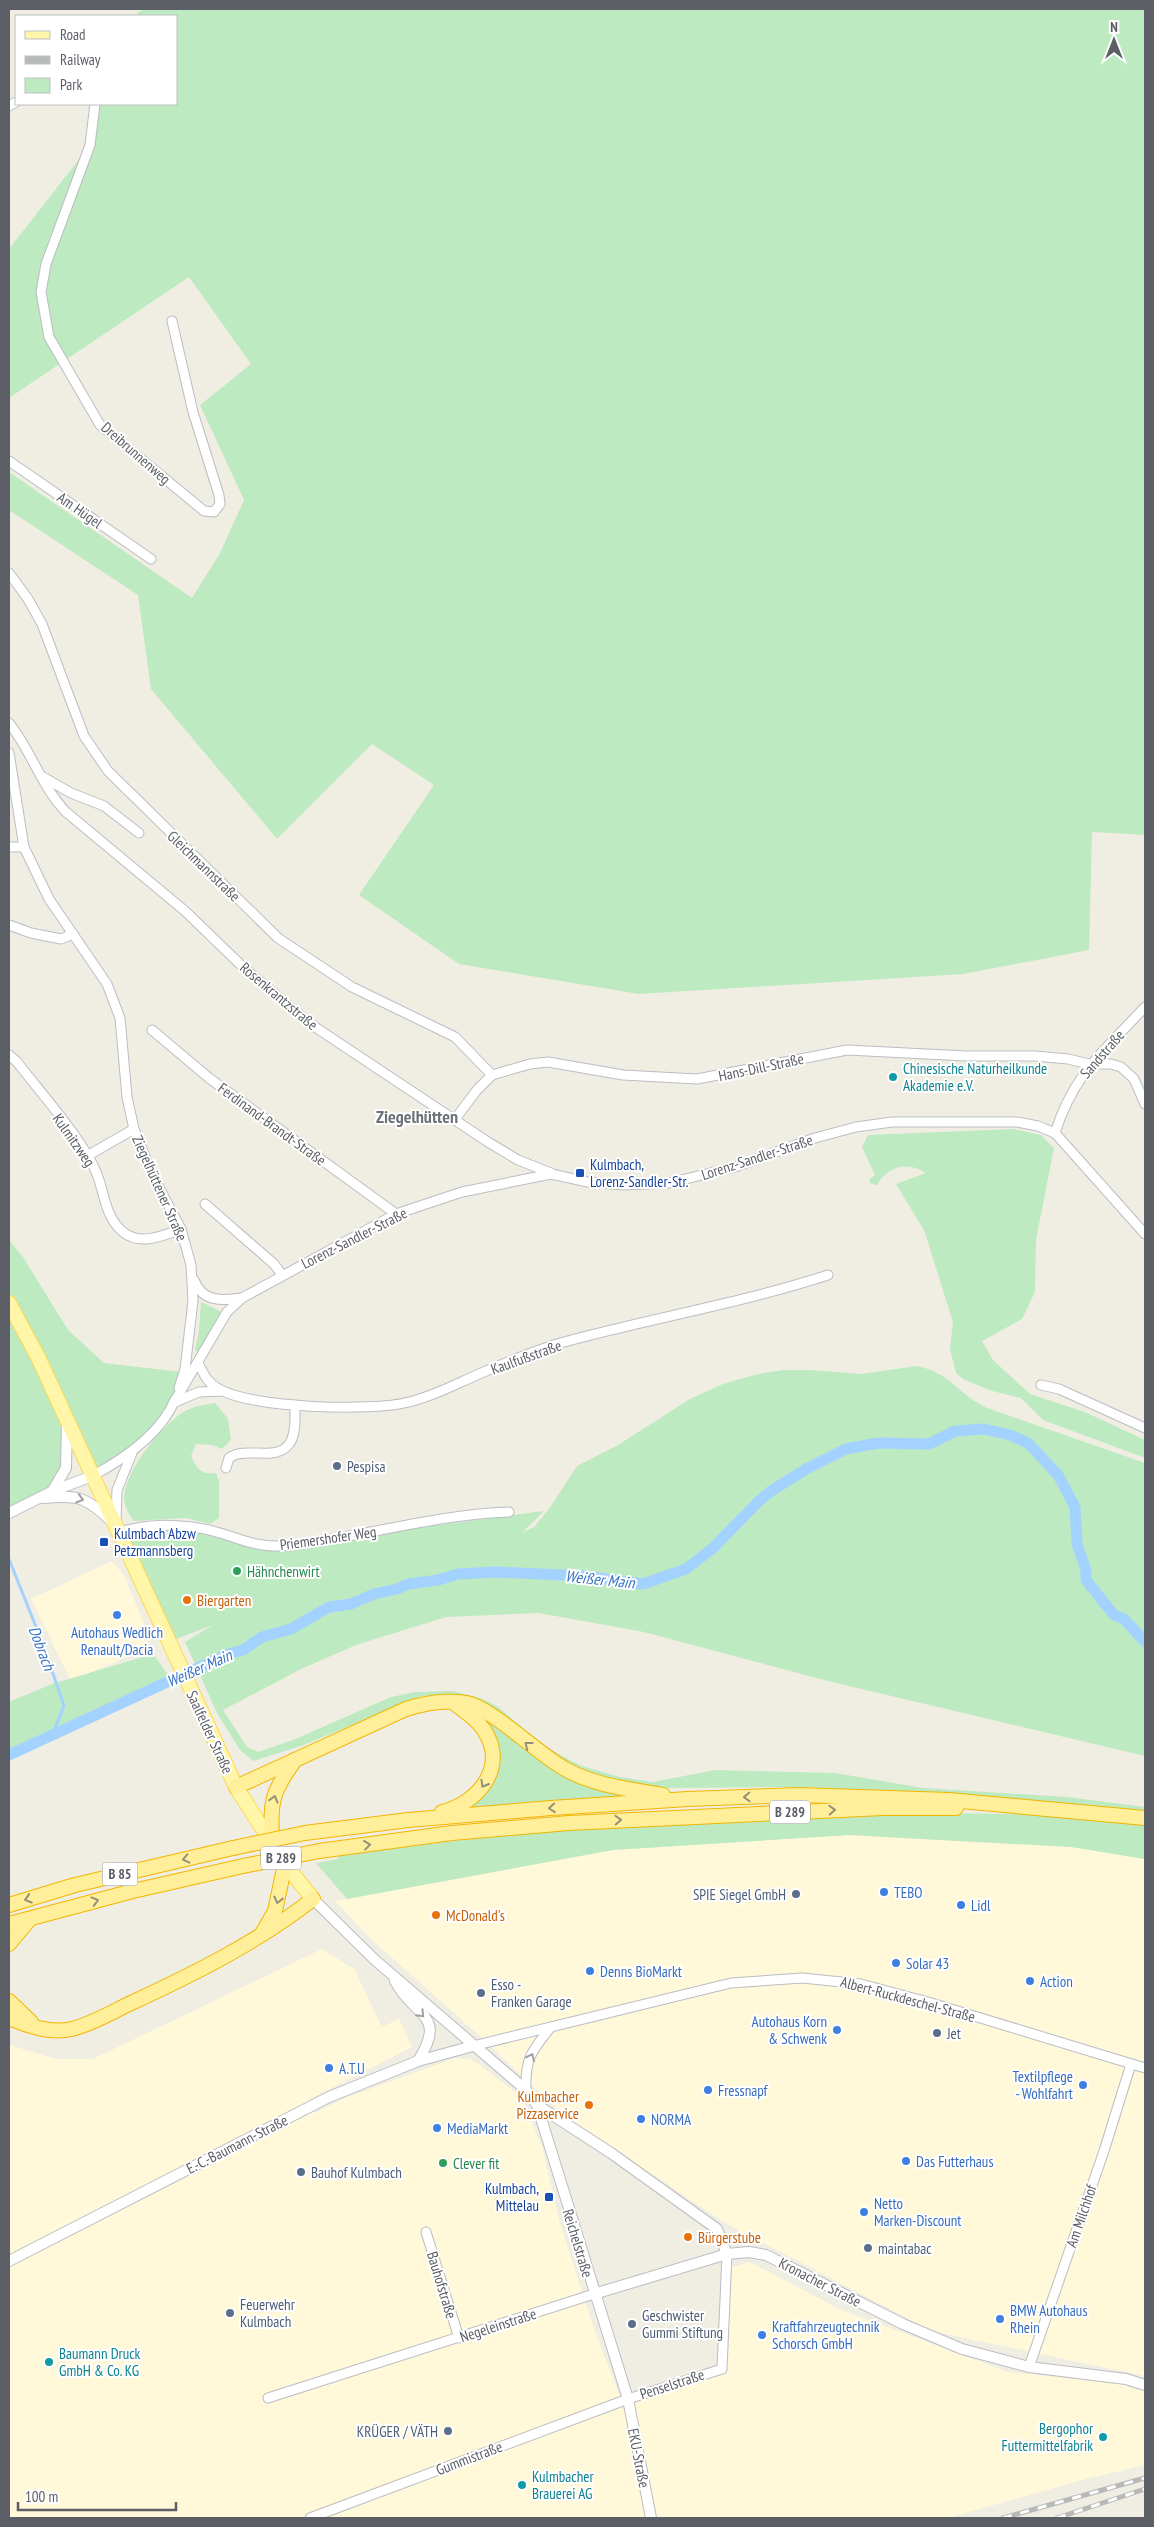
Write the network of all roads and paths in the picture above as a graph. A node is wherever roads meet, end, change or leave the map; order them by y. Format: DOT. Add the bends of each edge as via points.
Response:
graph roads {
  1 [pos="95,105"];
  2 [pos="172,321"];
  3 [pos="9,461"];
  4 [pos="151,559"];
  5 [pos="9,573"];
  6 [pos="9,723"];
  7 [pos="9,753"];
  8 [pos="40,775"];
  9 [pos="139,833"];
  10 [pos="9,846"];
  11 [pos="24,847"];
  12 [pos="9,925"];
  13 [pos="73,934"];
  14 [pos="1145,1007"];
  15 [pos="152,1030"];
  16 [pos="9,1055"];
  17 [pos="1089,1064"];
  18 [pos="492,1075"];
  19 [pos="1145,1104"];
  20 [pos="455,1119"];
  21 [pos="134,1129"];
  22 [pos="1054,1133"];
  23 [pos="87,1156"];
  24 [pos="551,1174"];
  25 [pos="205,1204"];
  26 [pos="396,1214"];
  27 [pos="181,1229"];
  28 [pos="1145,1234"];
  29 [pos="282,1275"];
  30 [pos="828,1275"];
  31 [pos="192,1277"];
  32 [pos="242,1298"];
  33 [pos="9,1303"];
  34 [pos="198,1363"];
  35 [pos="185,1364"];
  36 [pos="1041,1385"];
  37 [pos="223,1391"];
  38 [pos="173,1404"];
  39 [pos="295,1405"];
  40 [pos="67,1423"];
  41 [pos="1145,1428"];
  42 [pos="132,1453"];
  43 [pos="226,1468"];
  44 [pos="92,1476"];
  45 [pos="53,1491"];
  46 [pos="37,1499"];
  47 [pos="509,1512"];
  48 [pos="9,1513"];
  49 [pos="116,1528"];
  50 [pos="452,1702"];
  51 [pos="296,1760"];
  52 [pos="236,1787"];
  53 [pos="688,1799"];
  54 [pos="1012,1807"];
  55 [pos="1145,1818"];
  56 [pos="408,1820"];
  57 [pos="272,1845"];
  58 [pos="285,1864"];
  59 [pos="313,1899"];
  60 [pos="9,1905"];
  61 [pos="31,1918"];
  62 [pos="9,1924"];
  63 [pos="262,1933"];
  64 [pos="9,1944"];
  65 [pos="392,1976"];
  66 [pos="9,2001"];
  67 [pos="9,2018"];
  68 [pos="550,2028"];
  69 [pos="40,2029"];
  70 [pos="473,2046"];
  71 [pos="418,2061"];
  72 [pos="1131,2064"];
  73 [pos="1145,2068"];
  74 [pos="526,2090"];
  75 [pos="537,2105"];
  76 [pos="426,2232"];
  77 [pos="728,2254"];
  78 [pos="9,2261"];
  79 [pos="594,2294"];
  80 [pos="459,2338"];
  81 [pos="1029,2367"];
  82 [pos="1145,2385"];
  83 [pos="268,2398"];
  84 [pos="628,2399"];
  85 [pos="310,2518"];
  86 [pos="651,2518"];
  1 -- 2 [label="street, Dreibrunnenweg" via="90,146 46,264 41,292 49,337 100,425 204,511 214,512 220,504 219,495 193,412"];
  3 -- 4 [label="street, Am Hügel"];
  5 -- 18 [label="street, Gleichmannstraße" via="42,624 84,736 114,777 278,938 352,987 454,1037"];
  6 -- 8 [label="street, Rosenkrantzstraße"];
  7 -- 11 [label="street, Ziegelhüttener Straße"];
  8 -- 9 [label="street" via="70,793 104,806"];
  8 -- 20 [label="street, Rosenkrantzstraße" via="66,812 185,911 243,967 310,1023"];
  10 -- 11 [label="street"];
  11 -- 13 [label="street, Ziegelhüttener Straße" via="50,899"];
  12 -- 13 [label="street" via="61,939"];
  13 -- 21 [label="street, Ziegelhüttener Straße" via="107,984 120,1018 127,1097"];
  14 -- 17 [label="street, Sandstraße"];
  15 -- 26 [label="street, Ferdinand-Brandt-Straße" via="209,1078"];
  16 -- 23 [label="street, Kulmitzweg"];
  17 -- 18 [label="street, Hans-Dill-Straße" via="1034,1056 866,1050 824,1053 697,1079 623,1075 548,1062"];
  17 -- 19 [label="street, Hans-Dill-Straße" via="1121,1067 1134,1079"];
  17 -- 22 [label="street, Sandstraße" via="1064,1104"];
  18 -- 20 [label="street"];
  20 -- 24 [label="street, Rosenkrantzstraße" via="518,1160"];
  21 -- 23 [label="street"];
  21 -- 27 [label="street, Ziegelhüttener Straße" via="152,1174"];
  22 -- 24 [label="street, Lorenz-Sandler-Straße" via="1017,1122 892,1122 815,1138 735,1167 669,1183 622,1185"];
  22 -- 28 [label="street, Lorenz-Sandler-Straße"];
  23 -- 27 [label="street, Kulmitzweg" via="98,1177 107,1212 124,1233 146,1239"];
  24 -- 26 [label="street, Lorenz-Sandler-Straße" via="462,1192"];
  25 -- 29 [label="street" via="274,1264"];
  26 -- 29 [label="street, Lorenz-Sandler-Straße"];
  27 -- 31 [label="street, Ziegelhüttener Straße"];
  29 -- 32 [label="street, Lorenz-Sandler-Straße"];
  30 -- 39 [label="street, Kaulfußstraße" via="773,1293 563,1342 408,1403 383,1406"];
  31 -- 32 [label="street, Lorenz-Sandler-Straße" via="207,1297 221,1300"];
  31 -- 35 [label="street, Ziegelhüttener Straße" via="193,1301"];
  32 -- 34 [label="street, Lorenz-Sandler-Straße" via="227,1312"];
  33 -- 40 [label="main road, Saalfelder Straße" via="38,1357"];
  34 -- 35 [label="street"];
  34 -- 37 [label="street, Kaulfußstraße" via="206,1380"];
  34 -- 38 [label="street, Lorenz-Sandler-Straße"];
  35 -- 38 [label="street, Ziegelhüttener Straße"];
  36 -- 41 [label="street" via="1059,1389"];
  37 -- 38 [label="street, Kaulfußstraße" via="199,1392"];
  37 -- 39 [label="street, Kaulfußstraße" via="268,1403"];
  38 -- 42 [label="street, Ziegelhüttener Straße"];
  39 -- 43 [label="street" via="291,1441 282,1451 234,1454 228,1458"];
  40 -- 44 [label="main road, Saalfelder Straße"];
  40 -- 45 [label="street" via="66,1468"];
  42 -- 44 [label="street, Ziegelhüttener Straße"];
  42 -- 49 [label="street, Ziegelhüttener Straße" via="118,1490"];
  44 -- 45 [label="street"];
  44 -- 49 [label="main road, Saalfelder Straße"];
  45 -- 46 [label="street"];
  46 -- 48 [label="street"];
  46 -- 49 [label="street, one-way" via="81,1497 94,1504"];
  47 -- 49 [label="street, Priemershofer Weg" via="466,1514 279,1546 248,1543 190,1527"];
  49 -- 52 [label="main road, Saalfelder Straße"];
  50 -- 51 [label="highway" via="425,1703 406,1709"];
  53 -- 50 [label="highway, one-way" via="596,1782 568,1771 537,1752 484,1710 468,1703"];
  50 -- 56 [label="highway, one-way" via="474,1717 490,1740 491,1770 471,1800 452,1810"];
  51 -- 52 [label="highway"];
  57 -- 51 [label="highway, one-way" via="271,1802 280,1780"];
  52 -- 57 [label="main road, Saalfelder Straße"];
  54 -- 53 [label="highway, B 289, one-way" via="883,1796"];
  53 -- 56 [label="highway, B 289, one-way"];
  54 -- 55 [label="highway, B 289"];
  61 -- 54 [label="highway, B 289, one-way, bridge" via="243,1866 319,1851 452,1833 569,1822 883,1808"];
  56 -- 60 [label="highway, B 85, one-way, bridge" via="305,1833 233,1848 75,1885"];
  57 -- 58 [label="main road, Saalfelder Straße"];
  58 -- 59 [label="main road, Saalfelder Straße"];
  58 -- 63 [label="highway, one-way" via="275,1911"];
  59 -- 63 [label="highway"];
  59 -- 65 [label="street, Saalfelder Straße"];
  61 -- 62 [label="highway, B 289"];
  61 -- 64 [label="highway"];
  63 -- 69 [label="highway" via="204,1967 92,2021 71,2029"];
  65 -- 70 [label="street, Saalfelder Straße"];
  65 -- 71 [label="street, one-way" via="403,1996 427,2017 431,2030 430,2042"];
  66 -- 69 [label="highway"];
  67 -- 69 [label="highway"];
  68 -- 70 [label="street, Albert-Ruckdeschel-Straße"];
  68 -- 72 [label="street, Albert-Ruckdeschel-Straße" via="731,1983 828,1979 861,1984 928,2002"];
  74 -- 68 [label="street, one-way" via="525,2069 530,2055"];
  70 -- 71 [label="street, E.-C.-Baumann-Straße"];
  70 -- 74 [label="street"];
  71 -- 78 [label="street, E.-C.-Baumann-Straße" via="329,2097"];
  72 -- 73 [label="street, Albert-Ruckdeschel-Straße"];
  72 -- 81 [label="street, Am Milchhof"];
  74 -- 75 [label="street, Reichelstraße"];
  75 -- 77 [label="street" via="717,2229"];
  75 -- 79 [label="street, Reichelstraße"];
  76 -- 80 [label="street, Bauhofstraße"];
  77 -- 79 [label="street, Negeleinstraße"];
  77 -- 81 [label="street, Kronacher Straße" via="749,2252 766,2255 903,2324 962,2349"];
  77 -- 84 [label="street, Penselstraße" via="722,2369"];
  79 -- 80 [label="street, Negeleinstraße"];
  79 -- 84 [label="street, Reichelstraße"];
  80 -- 83 [label="street, Negeleinstraße"];
  81 -- 82 [label="street, Kronacher Straße" via="1126,2379"];
  84 -- 85 [label="street, Gummistraße"];
  84 -- 86 [label="street, EKU-Straße"];
}
